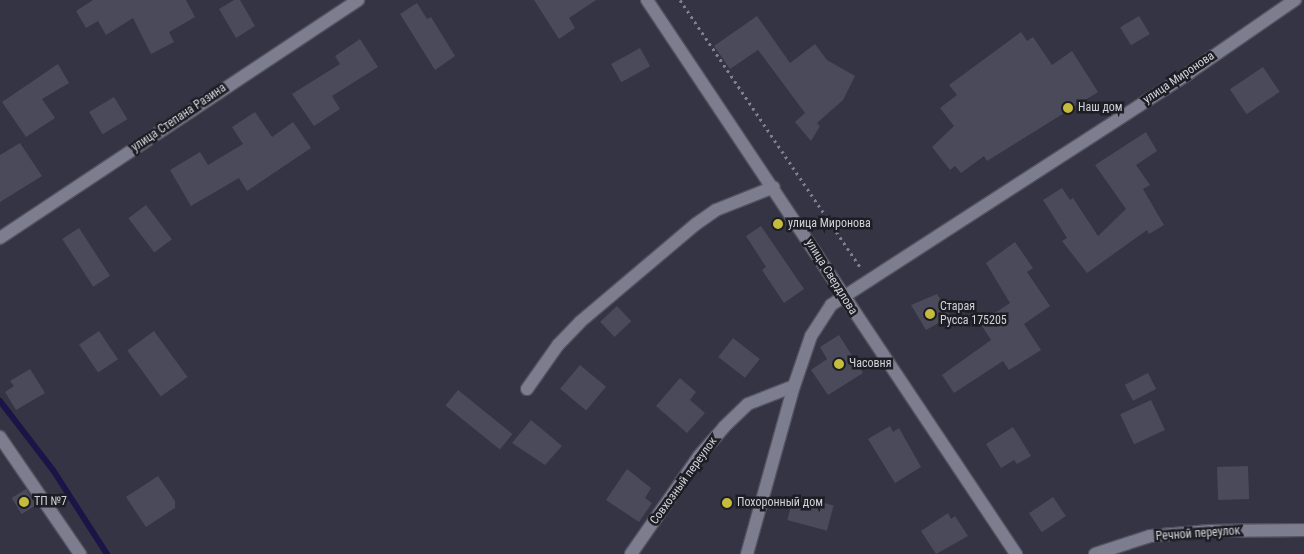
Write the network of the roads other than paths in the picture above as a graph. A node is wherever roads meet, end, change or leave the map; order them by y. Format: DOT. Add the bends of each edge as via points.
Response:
graph roads {
  1 [pos="358,0"];
  2 [pos="647,0"];
  3 [pos="1295,0"];
  4 [pos="774,187"];
  5 [pos="0,238"];
  6 [pos="844,297"];
  7 [pos="794,386"];
  8 [pos="527,389"];
  9 [pos="0,437"];
  10 [pos="1304,530"];
  11 [pos="80,554"];
  12 [pos="631,554"];
  13 [pos="747,554"];
  14 [pos="1016,554"];
  15 [pos="1095,554"];
  1 -- 5 [label="street, улица Степана Разина"];
  2 -- 4 [label="street, улица Свердлова"];
  3 -- 6 [label="street, улица Миронова"];
  4 -- 6 [label="street, улица Свердлова"];
  4 -- 8 [label="street" via="716,210 696,224 580,322 558,345"];
  6 -- 7 [label="street, улица Миронова" via="831,305 811,336"];
  6 -- 14 [label="street, улица Свердлова"];
  7 -- 12 [label="street, Совхозный переулок" via="748,404 724,427"];
  7 -- 13 [label="street, улица Миронова"];
  9 -- 11 [label="street"];
  10 -- 15 [label="street, Речной переулок" via="1210,531 1150,536"];
}
